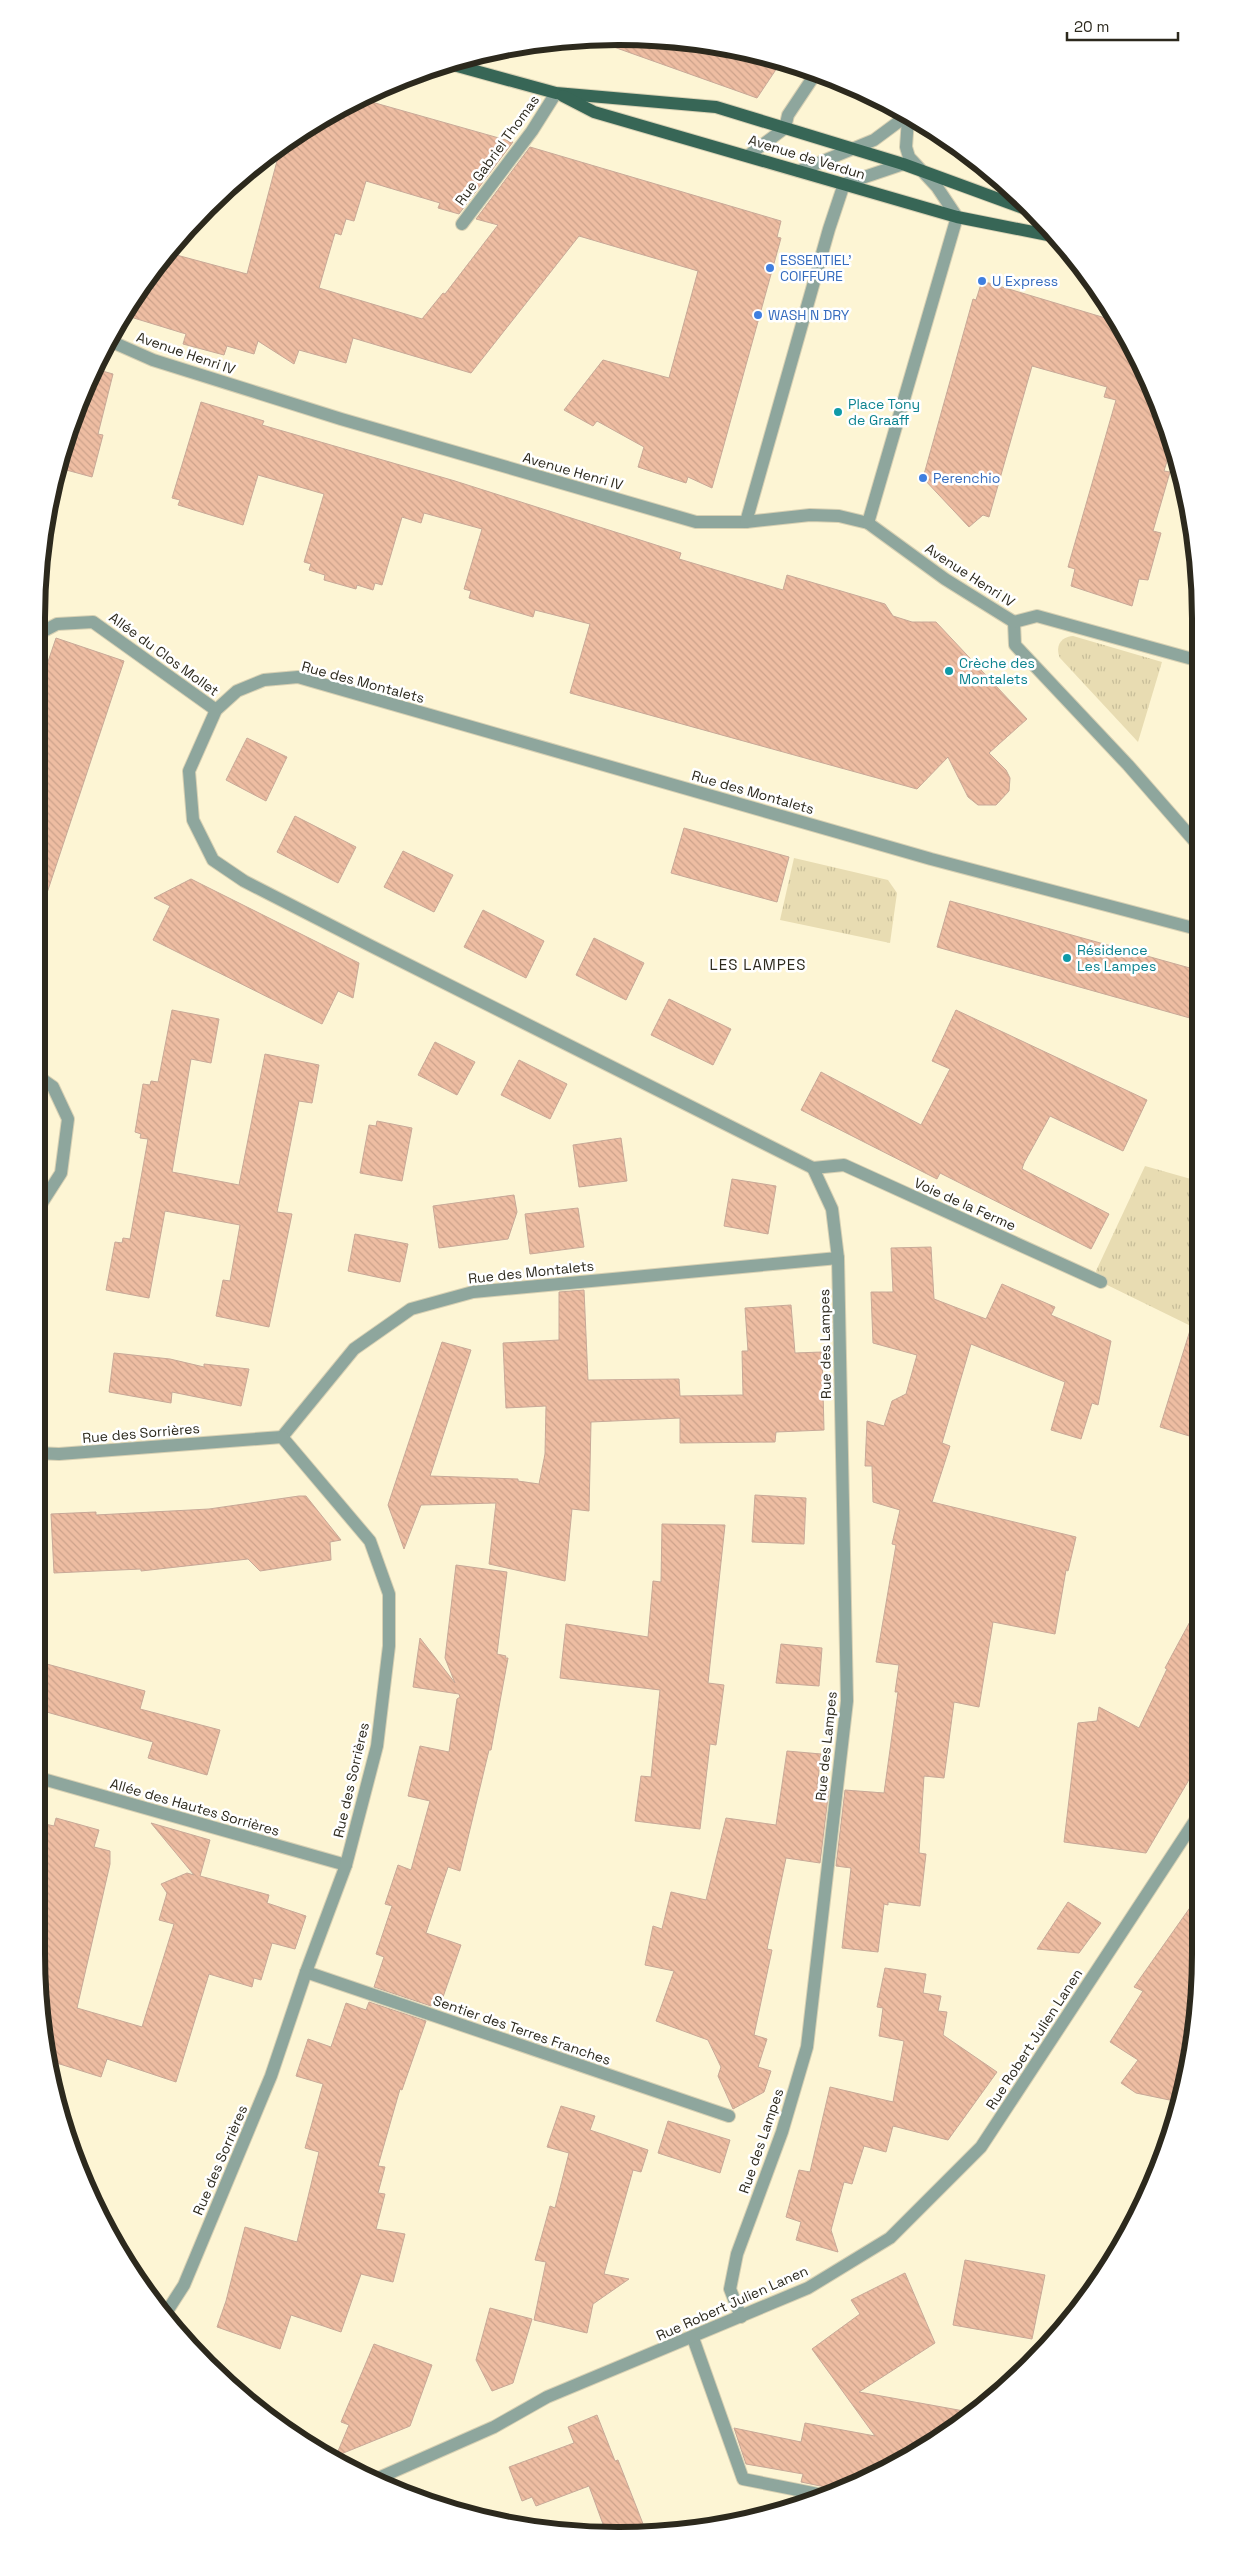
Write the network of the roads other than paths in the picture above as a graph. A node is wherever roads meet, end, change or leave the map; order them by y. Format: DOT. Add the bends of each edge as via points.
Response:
graph roads {
  1 [pos="462,67"];
  2 [pos="812,79"];
  3 [pos="556,93"];
  4 [pos="903,121"];
  5 [pos="907,123"];
  6 [pos="785,128"];
  7 [pos="851,148"];
  8 [pos="749,155"];
  9 [pos="903,164"];
  10 [pos="921,170"];
  11 [pos="799,171"];
  12 [pos="844,184"];
  13 [pos="1016,205"];
  14 [pos="957,217"];
  15 [pos="462,224"];
  16 [pos="1045,234"];
  17 [pos="116,344"];
  18 [pos="746,522"];
  19 [pos="868,523"];
  20 [pos="1014,622"];
  21 [pos="45,630"];
  22 [pos="1192,659"];
  23 [pos="216,710"];
  24 [pos="1192,838"];
  25 [pos="1192,928"];
  26 [pos="45,1081"];
  27 [pos="813,1168"];
  28 [pos="45,1198"];
  29 [pos="838,1258"];
  30 [pos="1102,1282"];
  31 [pos="282,1436"];
  32 [pos="45,1453"];
  33 [pos="45,1780"];
  34 [pos="1192,1826"];
  35 [pos="346,1865"];
  36 [pos="306,1972"];
  37 [pos="729,2116"];
  38 [pos="169,2309"];
  39 [pos="741,2317"];
  40 [pos="692,2338"];
  41 [pos="383,2476"];
  42 [pos="813,2493"];
  1 -- 3 [label="main road, Avenue de Verdun"];
  2 -- 6 [label="street" via="788,115"];
  3 -- 6 [label="main road, Avenue de Verdun" via="716,107"];
  3 -- 8 [label="main road, Avenue de Verdun" via="594,112"];
  3 -- 15 [label="street, Rue Gabriel Thomas" via="532,131"];
  4 -- 7 [label="street" via="874,140"];
  5 -- 10 [label="street" via="909,157"];
  6 -- 7 [label="main road, Avenue de Verdun"];
  6 -- 8 [label="street"];
  7 -- 9 [label="main road, Avenue de Verdun"];
  7 -- 11 [label="street"];
  8 -- 11 [label="main road, Avenue de Verdun"];
  9 -- 10 [label="main road, Avenue de Verdun"];
  9 -- 12 [label="street"];
  10 -- 13 [label="main road, Avenue de Verdun"];
  10 -- 14 [label="street"];
  11 -- 12 [label="main road, Avenue de Verdun"];
  12 -- 14 [label="main road, Avenue de Verdun"];
  12 -- 18 [label="street" via="828,229"];
  14 -- 16 [label="main road, Avenue de Verdun"];
  14 -- 19 [label="street"];
  17 -- 18 [label="street, Avenue Henri IV" via="153,360 340,419 696,522"];
  18 -- 19 [label="street, Avenue Henri IV" via="810,515 839,516"];
  19 -- 20 [label="street, Avenue Henri IV"];
  20 -- 22 [label="street, Avenue Henri IV" via="1037,616"];
  20 -- 24 [label="street, Avenue Henri IV" via="1015,644"];
  21 -- 23 [label="street, Allée du Clos Mollet" via="57,624 93,622"];
  23 -- 25 [label="street, Rue des Montalets" via="237,691 264,680 298,677 931,859"];
  23 -- 27 [label="street, Rue des Montalets" via="189,771 193,820 213,860 244,881 345,933"];
  26 -- 28 [label="street" via="53,1087 68,1120 61,1173"];
  27 -- 29 [label="street, Rue des Lampes" via="832,1209"];
  27 -- 30 [label="street, Voie de la Ferme" via="844,1165"];
  29 -- 31 [label="street, Rue des Montalets" via="472,1292 411,1309 354,1349"];
  29 -- 39 [label="street, Rue des Lampes" via="847,1700 807,2047 782,2132 737,2254 730,2289"];
  31 -- 32 [label="street, Rue des Sorrières"];
  31 -- 35 [label="street, Rue des Sorrières" via="370,1541 389,1594 389,1646 377,1746"];
  33 -- 35 [label="street, Allée des Hautes Sorrières"];
  34 -- 39 [label="street, Rue Robert Julien Lanen" via="981,2147 890,2238 808,2288"];
  35 -- 36 [label="street, Rue des Sorrières"];
  36 -- 37 [label="street, Sentier des Terres Franches"];
  36 -- 38 [label="street, Rue des Sorrières" via="271,2076 184,2285"];
  39 -- 40 [label="street, Rue Robert Julien Lanen"];
  40 -- 41 [label="street, Rue Robert Julien Lanen" via="548,2397 485,2431"];
  40 -- 42 [label="street" via="743,2479"];
}
